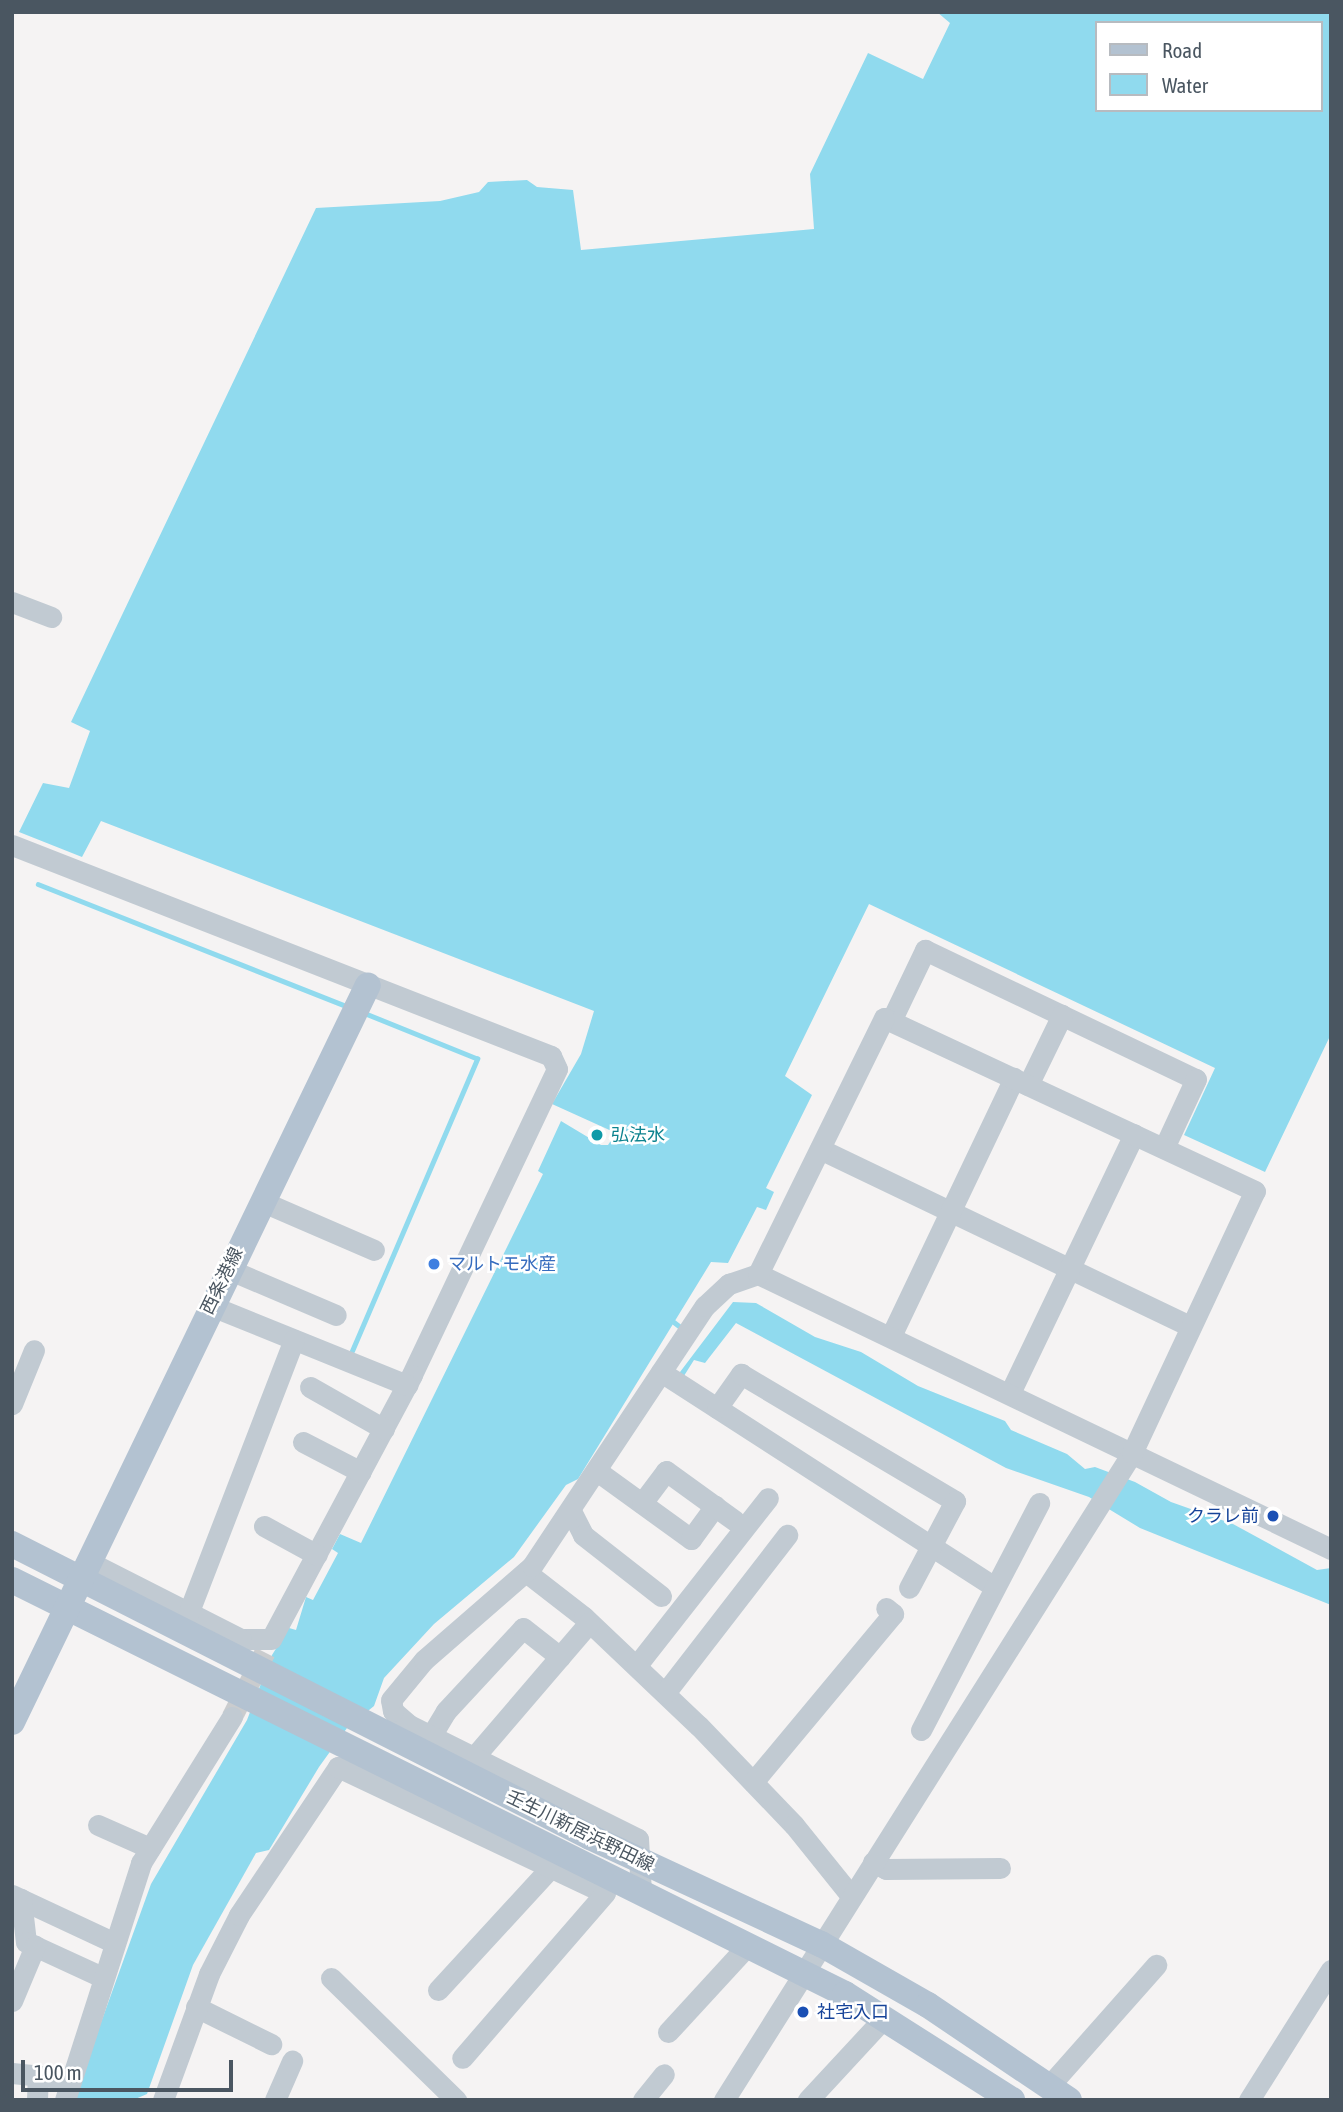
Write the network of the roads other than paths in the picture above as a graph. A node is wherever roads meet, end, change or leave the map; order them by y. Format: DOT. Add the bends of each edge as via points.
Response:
graph roads {
  1 [pos="12,602"];
  2 [pos="51,617"];
  3 [pos="12,845"];
  4 [pos="369,985"];
  5 [pos="1062,1015"];
  6 [pos="891,1021"];
  7 [pos="1021,1081"];
  8 [pos="1134,1134"];
  9 [pos="1164,1148"];
  10 [pos="820,1149"];
  11 [pos="261,1201"];
  12 [pos="951,1211"];
  13 [pos="375,1249"];
  14 [pos="1069,1268"];
  15 [pos="228,1269"];
  16 [pos="758,1274"];
  17 [pos="209,1305"];
  18 [pos="336,1314"];
  19 [pos="1191,1327"];
  20 [pos="891,1336"];
  21 [pos="294,1339"];
  22 [pos="34,1350"];
  23 [pos="661,1373"];
  24 [pos="407,1385"];
  25 [pos="310,1387"];
  26 [pos="1010,1394"];
  27 [pos="12,1404"];
  28 [pos="717,1408"];
  29 [pos="384,1429"];
  30 [pos="303,1442"];
  31 [pos="1128,1459"];
  32 [pos="597,1471"];
  33 [pos="361,1472"];
  34 [pos="768,1498"];
  35 [pos="642,1503"];
  36 [pos="1039,1503"];
  37 [pos="715,1506"];
  38 [pos="571,1511"];
  39 [pos="735,1521"];
  40 [pos="264,1526"];
  41 [pos="787,1535"];
  42 [pos="12,1544"];
  43 [pos="933,1546"];
  44 [pos="1331,1549"];
  45 [pos="317,1555"];
  46 [pos="85,1571"];
  47 [pos="526,1572"];
  48 [pos="12,1580"];
  49 [pos="994,1587"];
  50 [pos="909,1588"];
  51 [pos="661,1596"];
  52 [pos="67,1608"];
  53 [pos="886,1608"];
  54 [pos="188,1614"];
  55 [pos="589,1623"];
  56 [pos="266,1655"];
  57 [pos="560,1657"];
  58 [pos="637,1665"];
  59 [pos="21,1684"];
  60 [pos="665,1693"];
  61 [pos="241,1708"];
  62 [pos="931,1710"];
  63 [pos="12,1722"];
  64 [pos="958,1728"];
  65 [pos="921,1730"];
  66 [pos="431,1736"];
  67 [pos="474,1757"];
  68 [pos="753,1782"];
  69 [pos="98,1825"];
  70 [pos="590,1837"];
  71 [pos="150,1848"];
  72 [pos="638,1860"];
  73 [pos="873,1862"];
  74 [pos="551,1867"];
  75 [pos="1000,1868"];
  76 [pos="575,1869"];
  77 [pos="641,1892"];
  78 [pos="851,1896"];
  79 [pos="17,1897"];
  80 [pos="113,1942"];
  81 [pos="821,1944"];
  82 [pos="747,1945"];
  83 [pos="35,1946"];
  84 [pos="1156,1965"];
  85 [pos="1331,1970"];
  86 [pos="804,1974"];
  87 [pos="102,1977"];
  88 [pos="331,1978"];
  89 [pos="438,1990"];
  90 [pos="12,2001"];
  91 [pos="196,2007"];
  92 [pos="884,2018"];
  93 [pos="668,2032"];
  94 [pos="271,2043"];
  95 [pos="462,2059"];
  96 [pos="292,2061"];
  97 [pos="12,2073"];
  98 [pos="664,2074"];
  99 [pos="38,2076"];
  100 [pos="71,2078"];
  101 [pos="1059,2093"];
  102 [pos="37,2100"];
  103 [pos="65,2100"];
  104 [pos="163,2100"];
  105 [pos="275,2100"];
  106 [pos="456,2100"];
  107 [pos="643,2100"];
  108 [pos="724,2100"];
  109 [pos="808,2100"];
  110 [pos="1012,2100"];
  111 [pos="1250,2100"];
  1 -- 2 [label="street"];
  3 -- 4 [label="street"];
  4 -- 11 [label="main road, 西条港線"];
  4 -- 24 [label="street" via="551,1056 557,1069 549,1096"];
  5 -- 6 [label="street" via="925,950"];
  5 -- 7 [label="street"];
  5 -- 9 [label="street" via="1196,1079"];
  6 -- 7 [label="street"];
  6 -- 10 [label="street" via="884,1018"];
  7 -- 8 [label="street"];
  7 -- 12 [label="street"];
  8 -- 9 [label="street"];
  8 -- 14 [label="street"];
  9 -- 19 [label="street" via="1255,1191"];
  10 -- 12 [label="street"];
  10 -- 16 [label="street"];
  11 -- 13 [label="street"];
  11 -- 15 [label="main road, 西条港線"];
  12 -- 14 [label="street"];
  12 -- 20 [label="street"];
  14 -- 19 [label="street"];
  14 -- 26 [label="street"];
  15 -- 17 [label="main road, 西条港線"];
  15 -- 18 [label="street"];
  16 -- 20 [label="street"];
  16 -- 23 [label="street" via="716,1293"];
  17 -- 21 [label="street"];
  17 -- 46 [label="main road, 西条港線"];
  19 -- 31 [label="street"];
  20 -- 26 [label="street"];
  21 -- 24 [label="street"];
  21 -- 54 [label="street"];
  22 -- 27 [label="street"];
  23 -- 28 [label="street"];
  23 -- 32 [label="street"];
  24 -- 29 [label="street"];
  25 -- 29 [label="street"];
  26 -- 31 [label="street"];
  28 -- 43 [label="street"];
  28 -- 43 [label="street" via="741,1374 955,1501"];
  29 -- 33 [label="street"];
  30 -- 33 [label="street"];
  31 -- 44 [label="street"];
  31 -- 64 [label="street"];
  32 -- 35 [label="street"];
  32 -- 38 [label="street"];
  33 -- 45 [label="street"];
  34 -- 58 [label="street"];
  35 -- 37 [label="street" via="666,1471"];
  35 -- 37 [label="street" via="691,1539"];
  36 -- 49 [label="street"];
  37 -- 39 [label="street"];
  38 -- 47 [label="street"];
  38 -- 51 [label="street" via="583,1535"];
  40 -- 45 [label="street"];
  41 -- 60 [label="street"];
  42 -- 46 [label="main road, 壬生川新居浜野田線"];
  43 -- 49 [label="street"];
  43 -- 50 [label="street"];
  45 -- 56 [label="street"];
  46 -- 52 [label="main road"];
  46 -- 54 [label="street"];
  46 -- 56 [label="main road, 壬生川新居浜野田線"];
  47 -- 55 [label="street"];
  47 -- 66 [label="street" via="424,1660 391,1700 399,1718"];
  48 -- 52 [label="main road, 壬生川新居浜野田線"];
  49 -- 62 [label="street"];
  52 -- 59 [label="main road"];
  52 -- 61 [label="main road, 壬生川新居浜野田線"];
  53 -- 68 [label="street" via="893,1614"];
  54 -- 56 [label="street" via="250,1642"];
  55 -- 57 [label="street"];
  55 -- 58 [label="street"];
  56 -- 70 [label="main road, 壬生川新居浜野田線" via="366,1726"];
  57 -- 66 [label="street" via="523,1628 446,1711"];
  57 -- 67 [label="street"];
  58 -- 60 [label="street"];
  59 -- 63 [label="main road"];
  60 -- 68 [label="street"];
  61 -- 71 [label="street"];
  61 -- 76 [label="main road, 壬生川新居浜野田線" via="342,1743"];
  62 -- 64 [label="street"];
  62 -- 65 [label="street"];
  64 -- 73 [label="street"];
  66 -- 67 [label="street"];
  67 -- 72 [label="street" via="638,1839"];
  68 -- 78 [label="street"];
  69 -- 71 [label="street"];
  70 -- 72 [label="main road, 壬生川新居浜野田線"];
  70 -- 76 [label="street"];
  71 -- 80 [label="street"];
  72 -- 77 [label="street"];
  72 -- 81 [label="main road, 壬生川新居浜野田線"];
  73 -- 75 [label="street" via="886,1869"];
  73 -- 78 [label="street"];
  74 -- 76 [label="street"];
  74 -- 89 [label="street"];
  74 -- 91 [label="street" via="338,1767 239,1915"];
  76 -- 77 [label="main road, 壬生川新居浜野田線"];
  76 -- 95 [label="street" via="605,1893"];
  77 -- 82 [label="main road, 壬生川新居浜野田線"];
  78 -- 81 [label="street"];
  79 -- 80 [label="street"];
  79 -- 83 [label="street" via="26,1942"];
  80 -- 87 [label="street"];
  81 -- 86 [label="street"];
  81 -- 101 [label="main road, 壬生川新居浜野田線" via="928,2005"];
  82 -- 86 [label="main road, 壬生川新居浜野田線"];
  82 -- 93 [label="street"];
  83 -- 87 [label="street"];
  83 -- 90 [label="street"];
  84 -- 101 [label="street"];
  85 -- 111 [label="street"];
  86 -- 92 [label="main road, 壬生川新居浜野田線"];
  86 -- 108 [label="street"];
  87 -- 100 [label="street"];
  88 -- 106 [label="street"];
  91 -- 94 [label="street"];
  91 -- 104 [label="street"];
  92 -- 109 [label="street"];
  92 -- 110 [label="main road, 壬生川新居浜野田線"];
  96 -- 105 [label="street"];
  97 -- 99 [label="street"];
  98 -- 107 [label="street"];
  99 -- 100 [label="street"];
  99 -- 102 [label="street"];
  100 -- 103 [label="street"];
}
